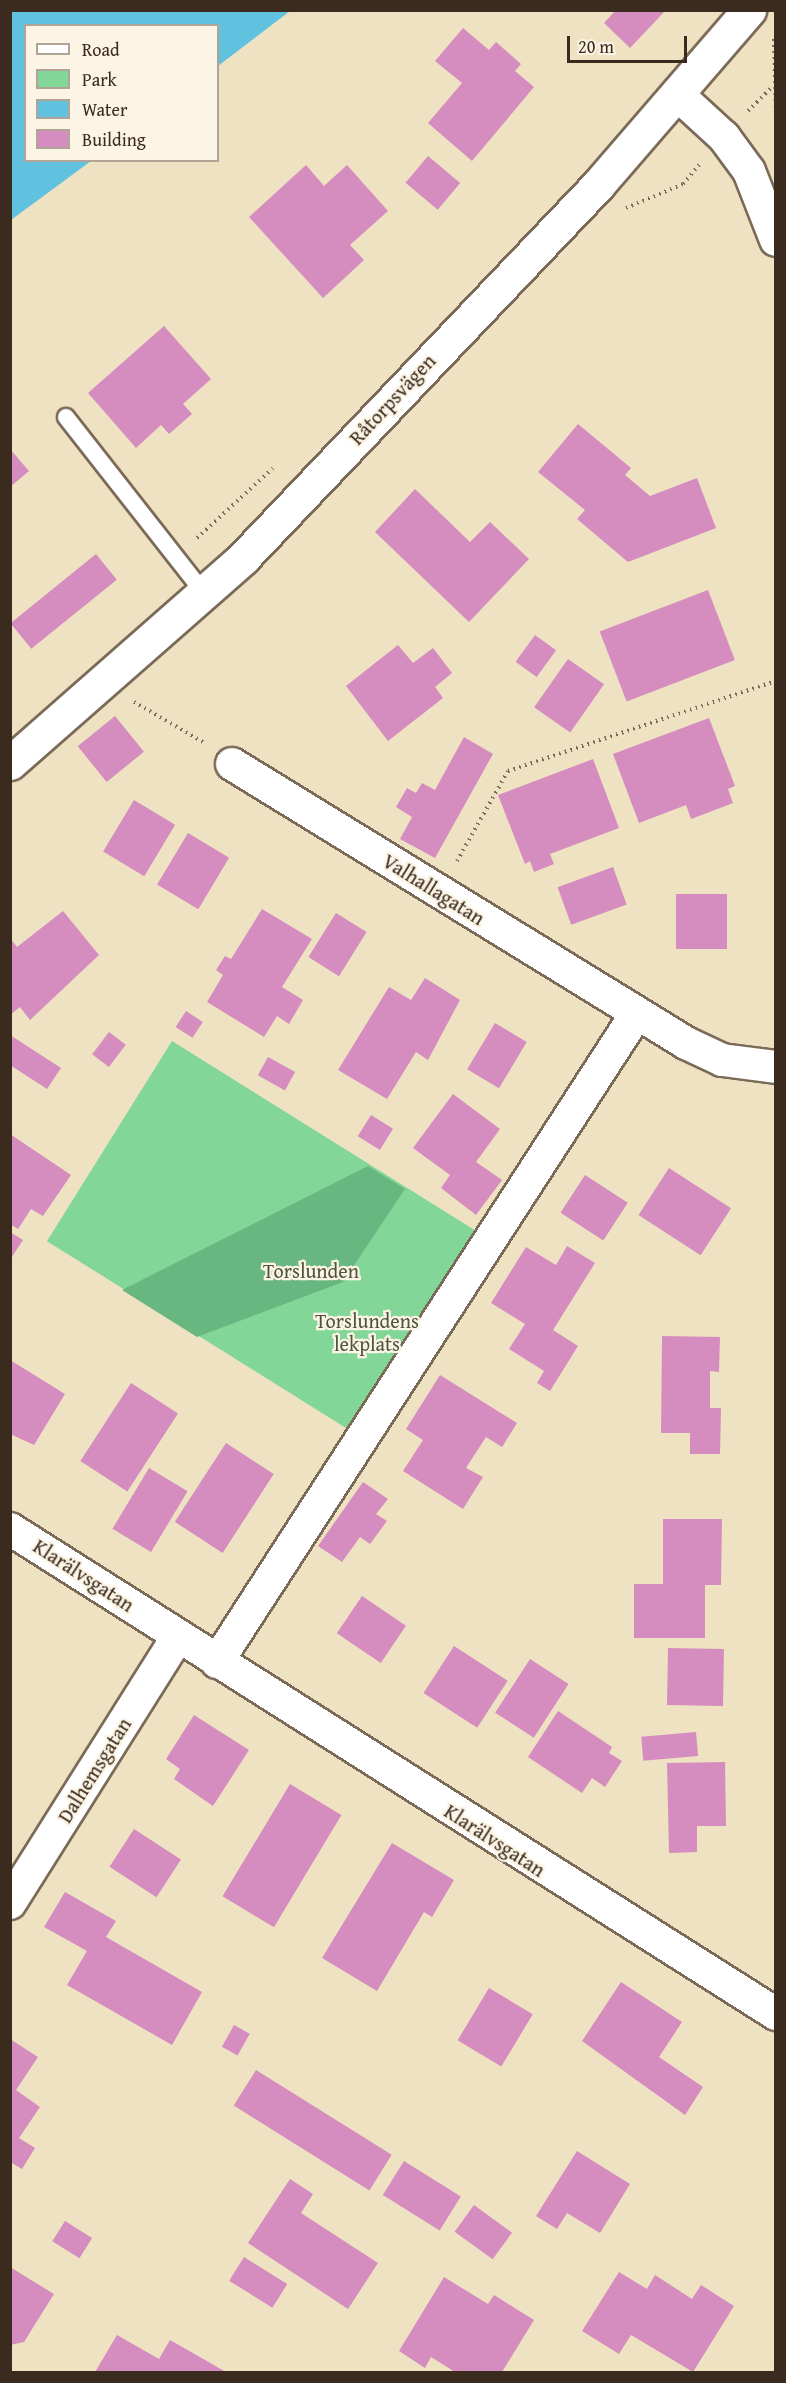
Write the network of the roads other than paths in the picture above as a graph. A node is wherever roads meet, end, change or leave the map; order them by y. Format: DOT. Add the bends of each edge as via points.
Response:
graph roads {
  1 [pos="749,10"];
  2 [pos="677,94"];
  3 [pos="776,240"];
  4 [pos="66,417"];
  5 [pos="204,593"];
  6 [pos="10,763"];
  7 [pos="232,764"];
  8 [pos="637,1013"];
  9 [pos="776,1067"];
  10 [pos="10,1529"];
  11 [pos="178,1636"];
  12 [pos="217,1662"];
  13 [pos="10,1904"];
  14 [pos="776,2014"];
  1 -- 2 [label="street, Råtorpsvägen"];
  2 -- 3 [label="street" via="724,137 749,171"];
  2 -- 5 [label="street, Råtorpsvägen" via="243,558"];
  4 -- 5 [label="lane"];
  5 -- 6 [label="street, Råtorpsvägen"];
  7 -- 8 [label="street, Valhallagatan"];
  8 -- 9 [label="street, Valhallagatan" via="722,1060"];
  8 -- 12 [label="street"];
  10 -- 11 [label="street, Klarälvsgatan"];
  11 -- 12 [label="street, Klarälvsgatan"];
  11 -- 13 [label="street, Dalhemsgatan"];
  12 -- 14 [label="street, Klarälvsgatan"];
}
